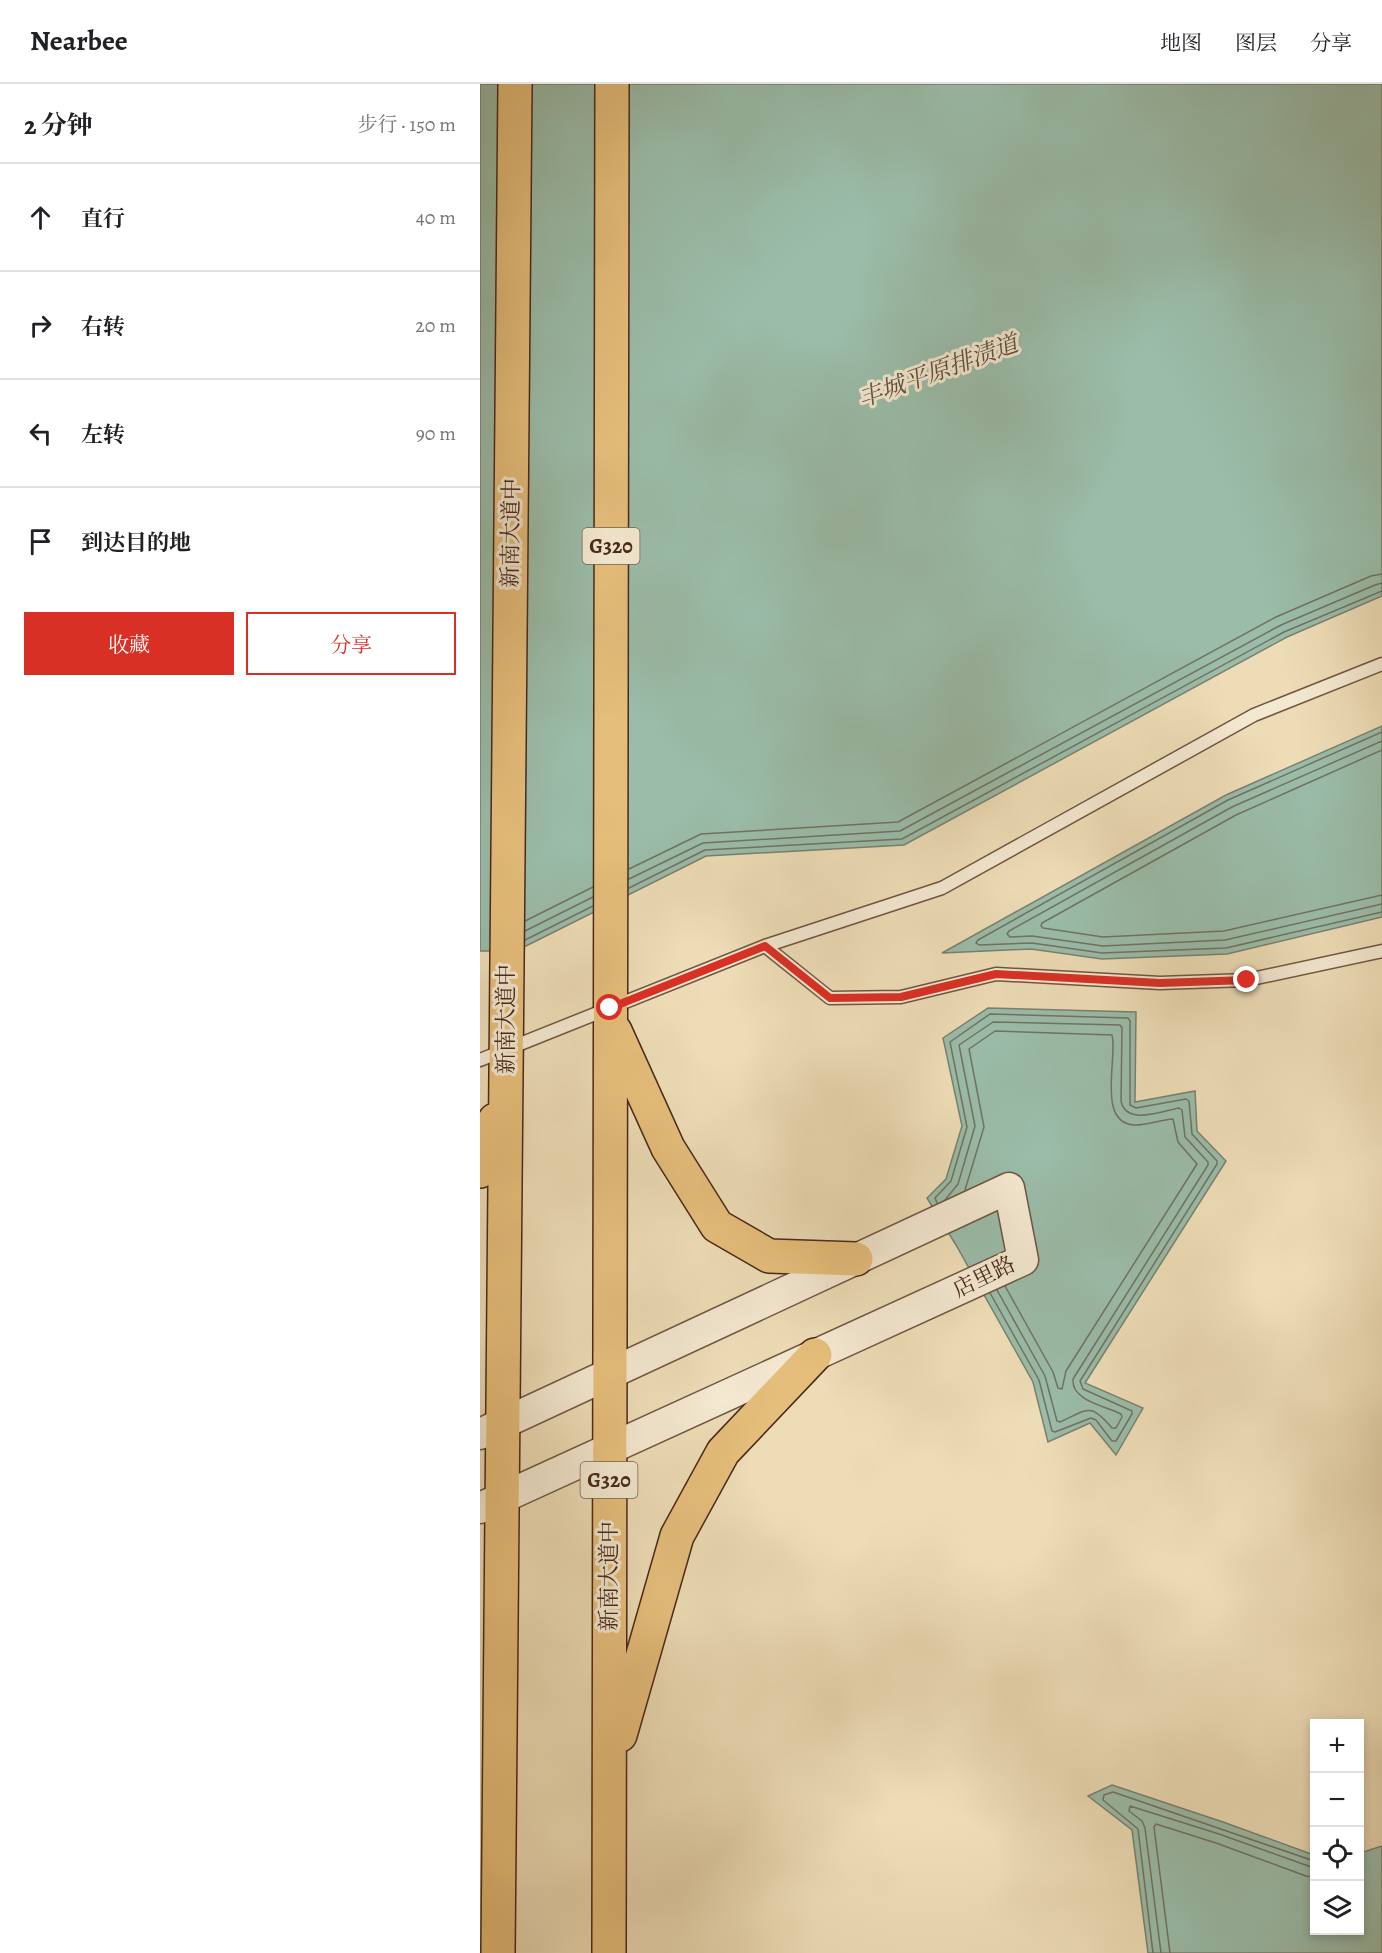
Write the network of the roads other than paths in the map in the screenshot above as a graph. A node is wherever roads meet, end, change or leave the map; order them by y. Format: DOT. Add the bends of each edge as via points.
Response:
graph roads {
  1 [pos="515,84"];
  2 [pos="612,84"];
  3 [pos="1382,664"];
  4 [pos="765,946"];
  5 [pos="1382,951"];
  6 [pos="610,1015"];
  7 [pos="493,1054"];
  8 [pos="506,1084"];
  9 [pos="480,1171"];
  10 [pos="856,1259"];
  11 [pos="815,1355"];
  12 [pos="610,1374"];
  13 [pos="491,1429"];
  14 [pos="609,1449"];
  15 [pos="491,1503"];
  16 [pos="609,1772"];
  17 [pos="480,1796"];
  18 [pos="499,1839"];
  19 [pos="498,1953"];
  20 [pos="609,1953"];
  1 -- 7 [label="highway, 新南大道中"];
  2 -- 6 [label="highway, 新南大道中 / G320"];
  3 -- 4 [label="lane" via="1254,715 942,888"];
  4 -- 5 [label="lane" via="830,998 901,997 996,974 1160,983 1247,980"];
  4 -- 6 [label="lane"];
  6 -- 7 [label="lane"];
  6 -- 10 [label="highway" via="668,1148 717,1226 769,1256"];
  6 -- 12 [label="highway, 新南大道中 / G320"];
  7 -- 8 [label="highway, 新南大道中"];
  8 -- 9 [label="highway"];
  8 -- 13 [label="highway, 新南大道中"];
  10 -- 11 [label="street, 店里路" via="1009,1188 1023,1260"];
  10 -- 12 [label="street, 店里路"];
  11 -- 14 [label="street, 店里路"];
  11 -- 16 [label="highway" via="723,1452 677,1536"];
  12 -- 13 [label="street, 店里路"];
  12 -- 14 [label="highway, 新南大道中 / G320"];
  13 -- 15 [label="highway, 新南大道中"];
  14 -- 15 [label="street, 店里路"];
  14 -- 16 [label="highway, 新南大道中 / G320"];
  15 -- 18 [label="highway, 新南大道中"];
  16 -- 20 [label="highway, 新南大道中 / G320"];
  17 -- 18 [label="highway"];
  18 -- 19 [label="highway, 新南大道中"];
}
